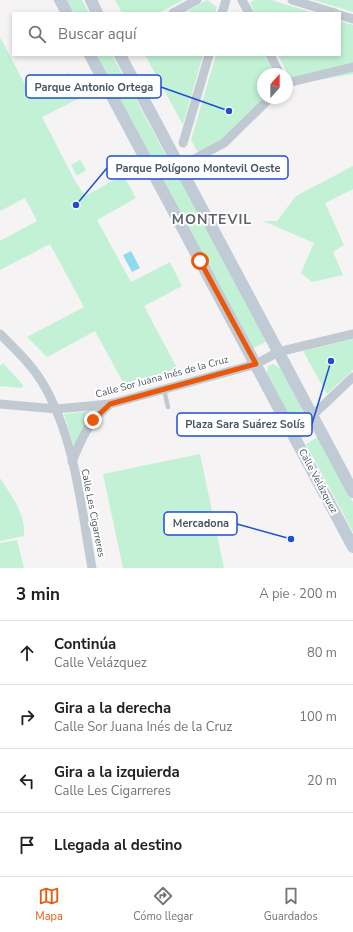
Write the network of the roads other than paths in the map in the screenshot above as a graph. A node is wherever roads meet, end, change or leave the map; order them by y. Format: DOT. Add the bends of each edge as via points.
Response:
graph roads {
  1 [pos="60,0"];
  2 [pos="91,0"];
  3 [pos="197,0"];
  4 [pos="226,0"];
  5 [pos="242,0"];
  6 [pos="292,0"];
  7 [pos="66,12"];
  8 [pos="97,12"];
  9 [pos="175,12"];
  10 [pos="222,12"];
  11 [pos="248,12"];
  12 [pos="332,12"];
  13 [pos="341,15"];
  14 [pos="353,19"];
  15 [pos="91,56"];
  16 [pos="121,56"];
  17 [pos="209,56"];
  18 [pos="271,56"];
  19 [pos="353,67"];
  20 [pos="277,68"];
  21 [pos="293,82"];
  22 [pos="264,104"];
  23 [pos="183,143"];
  24 [pos="180,167"];
  25 [pos="0,334"];
  26 [pos="353,334"];
  27 [pos="278,352"];
  28 [pos="256,364"];
  29 [pos="353,377"];
  30 [pos="164,390"];
  31 [pos="0,404"];
  32 [pos="110,404"];
  33 [pos="168,407"];
  34 [pos="56,409"];
  35 [pos="312,416"];
  36 [pos="290,429"];
  37 [pos="72,462"];
  38 [pos="353,492"];
  39 [pos="353,547"];
  40 [pos="92,568"];
  1 -- 7 [label="street"];
  2 -- 8 [label="street"];
  3 -- 9 [label="street"];
  4 -- 10 [label="street"];
  5 -- 11 [label="street"];
  6 -- 12 [label="street"];
  13 -- 14 [label="street"];
  15 -- 28 [label="street, Calle Velázquez"];
  16 -- 24 [label="street"];
  17 -- 23 [label="street"];
  18 -- 20 [label="street"];
  19 -- 21 [label="street"];
  22 -- 24 [label="street" via="224,143"];
  24 -- 27 [label="street"];
  25 -- 34 [label="street, Calle Les Cigarreres" via="22,356 42,382"];
  26 -- 27 [label="street, Calle Sor Juana Inés de la Cruz"];
  27 -- 28 [label="street, Calle Sor Juana Inés de la Cruz"];
  27 -- 35 [label="street"];
  28 -- 30 [label="street, Calle Sor Juana Inés de la Cruz"];
  28 -- 36 [label="street, Calle Velázquez"];
  29 -- 35 [label="street"];
  30 -- 32 [label="street, Calle Sor Juana Inés de la Cruz"];
  30 -- 33 [label="lane"];
  31 -- 34 [label="street, Calle Sor Juana Inés de la Cruz"];
  32 -- 34 [label="street, Calle Sor Juana Inés de la Cruz"];
  32 -- 37 [label="street, Calle Les Cigarreres" via="82,435"];
  34 -- 37 [label="street, Calle Les Cigarreres"];
  35 -- 36 [label="street"];
  35 -- 38 [label="street"];
  36 -- 39 [label="street, Calle Velázquez"];
  37 -- 40 [label="street, Calle Les Cigarreres"];
}
